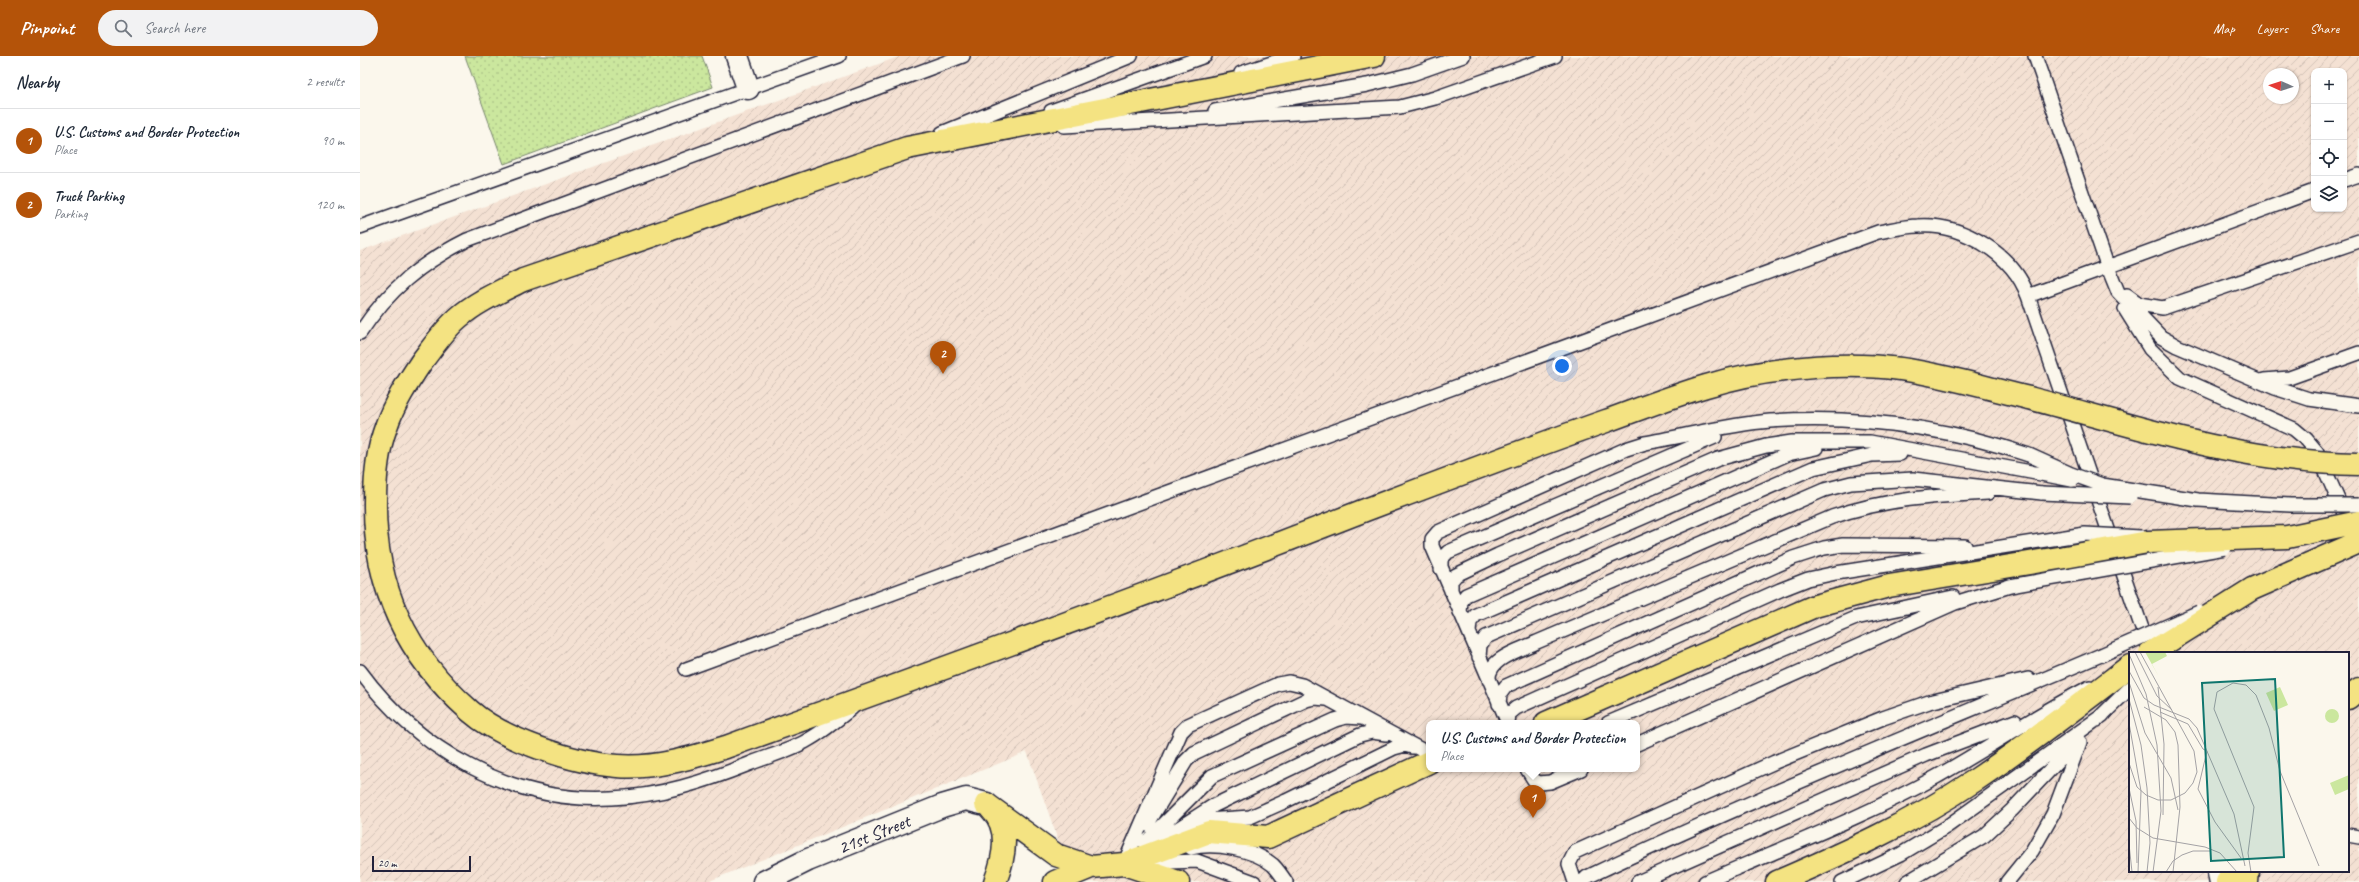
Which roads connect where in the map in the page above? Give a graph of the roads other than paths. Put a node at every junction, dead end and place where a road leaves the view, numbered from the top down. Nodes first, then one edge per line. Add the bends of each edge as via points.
1 (737, 56) edge
2 (840, 56) edge
3 (963, 56) edge
4 (1131, 56) edge
5 (1205, 56) edge
6 (1293, 56) edge
7 (1374, 56) edge
8 (1462, 56) edge
9 (1555, 56) edge
10 (2034, 56) edge
11 (748, 88) junction
12 (1179, 94) junction
13 (1158, 120) junction
14 (998, 130) junction
15 (907, 148) junction
16 (2359, 175) edge
17 (2347, 179) edge
18 (2311, 192) edge
19 (360, 227) edge
20 (2359, 241) edge
21 (2107, 265) junction
22 (2112, 278) junction
23 (2118, 292) junction
24 (2028, 296) junction
25 (360, 333) edge
26 (2359, 353) edge
27 (2250, 377) junction
28 (2359, 406) edge
29 (1768, 422) junction
30 (1870, 442) junction
31 (1940, 456) junction
32 (2359, 464) edge
33 (2102, 485) junction
34 (2018, 492) junction
35 (2198, 500) junction
36 (2359, 505) edge
37 (2359, 522) edge
38 (2288, 537) junction
39 (2359, 542) edge
40 (2006, 545) junction
41 (2359, 547) edge
42 (2065, 556) junction
43 (1441, 569) junction
44 (2010, 586) junction
45 (2252, 589) junction
46 (1451, 591) junction
47 (1460, 612) junction
48 (2193, 625) junction
49 (1469, 632) junction
50 (2150, 652) edge
51 (2152, 652) edge
52 (2166, 652) edge
53 (1479, 657) junction
54 (2129, 668) edge
55 (686, 669) dead end
56 (2067, 670) junction
57 (360, 671) edge
58 (2359, 679) edge
59 (1489, 680) junction
60 (2116, 687) edge
61 (2359, 689) edge
62 (2349, 694) edge
63 (870, 696) junction
64 (2349, 697) edge
65 (1328, 699) junction
66 (1499, 704) junction
67 (2043, 711) junction
68 (2103, 715) junction
69 (1365, 719) junction
70 (1507, 720) edge
71 (1508, 720) edge
72 (1553, 720) edge
73 (1615, 720) edge
74 (1389, 734) junction
75 (2082, 736) junction
76 (1640, 743) edge
77 (1422, 755) edge
78 (1529, 772) edge
79 (1573, 772) edge
80 (986, 804) junction
81 (2349, 835) edge
82 (2359, 837) edge
83 (1091, 867) junction
84 (2214, 872) edge
85 (2232, 872) edge
86 (2248, 872) edge
87 (1119, 873) edge
88 (764, 882) edge
89 (994, 882) edge
90 (1055, 882) edge
91 (1139, 882) edge
92 (1178, 882) edge
93 (1254, 882) edge
94 (1286, 882) edge
95 (1575, 882) edge
96 (1582, 882) edge
97 (1638, 882) edge
98 (1705, 882) edge
99 (1777, 882) edge
100 (1842, 882) edge
101 (1907, 882) edge
102 (2007, 882) edge
103 (2216, 882) edge
104 (2227, 882) edge
105 (2247, 882) edge

1 - 11 street
2 - 11 lane
3 - 25 lane via 467,240 441,253 396,287
4 - 15 lane
5 - 14 lane
6 - 12 lane
7 - 12 highway
8 - 13 lane via 1412,74 1368,85
9 - 13 lane via 1435,98 1400,107
10 - 21 lane
11 - 19 lane
12 - 14 highway
13 - 14 lane
14 - 15 highway
15 - 63 highway via 523,280 488,297 458,318 431,348 405,386 385,428 375,475 374,529 381,573 396,614 415,649 438,680 471,713 540,749 581,761 619,766 656,765 685,760 726,747
16 - 17 lane
18 - 21 lane
20 - 22 lane via 2163,308 2150,307 2130,299
21 - 22 lane
21 - 24 lane
22 - 23 lane
23 - 27 lane via 2161,337
23 - 41 lane via 2150,349 2180,378 2294,429 2306,439 2317,452
24 - 50 lane
24 - 55 lane via 2022,281 2003,258 1959,233 1937,227 1917,226 1878,232
26 - 27 lane via 2280,380 2268,381
27 - 28 lane via 2309,399
29 - 33 lane, bridge via 1836,419 1900,424 1992,443
29 - 43 lane via 1700,442 1489,533 1448,552 1441,559
29 - 43 lane via 1645,443 1626,449 1438,532 1432,543
30 - 31 lane
30 - 46 lane via 1792,442 1718,459 1456,574 1451,581
30 - 47 lane via 1788,454 1466,595 1460,602
31 - 33 lane, bridge
31 - 49 lane via 1872,455 1813,468 1476,615 1470,622
32 - 63 highway, bridge via 2249,455 2207,447 2029,398 1901,369 1826,366 1781,370 1682,393 1495,460
33 - 35 lane, bridge
34 - 35 lane, bridge
34 - 53 lane via 1914,479 1851,483 1824,490 1486,637 1480,645
34 - 59 lane via 1897,500 1863,506 1832,516 1495,662 1490,670
35 - 36 lane, bridge via 2290,505
37 - 38 highway, bridge
38 - 42 lane, bridge
38 - 42 highway, bridge via 2148,542
39 - 45 highway, bridge
40 - 42 lane
40 - 66 lane via 1865,544 1824,548 1793,558 1533,672 1502,689
40 - 71 lane via 1808,579 1516,708 1509,714
42 - 44 lane
42 - 72 highway via 1889,586 1815,606
43 - 46 lane
44 - 73 lane via 1856,618
44 - 76 lane via 1922,616
45 - 48 highway, bridge
45 - 56 lane, bridge
46 - 47 lane
47 - 49 lane
48 - 51 highway, bridge
48 - 52 lane, bridge
49 - 53 lane
53 - 59 lane
54 - 60 highway
56 - 95 lane via 1929,702 1775,762 1575,852 1569,864
56 - 96 lane via 1786,786 1629,857 1587,877
57 - 63 lane via 376,693 400,718 426,739 478,771 539,792 611,799 649,794 708,780 808,741
58 - 62 lane
59 - 66 lane
60 - 67 lane
60 - 68 lane
60 - 99 highway via 1974,782 1924,812
61 - 64 highway
65 - 69 lane
65 - 87 lane via 1306,700 1190,756
65 - 87 lane via 1302,685 1289,682 1278,684 1185,728 1176,739
66 - 70 lane
67 - 97 lane via 1926,755
67 - 98 lane via 1893,799
68 - 75 lane
68 - 100 lane via 1946,827 1901,854
69 - 74 lane
69 - 87 lane via 1346,717 1335,720 1212,776
74 - 77 lane
74 - 87 lane via 1372,732 1360,735 1213,806
75 - 101 lane via 1984,836
75 - 102 lane via 2053,814 2032,851
77 - 87 highway via 1297,826 1268,837 1209,832
78 - 79 lane via 1534,780 1545,783
80 - 83 highway via 1056,855
80 - 88 street, 21st Street via 966,799 942,806 808,860
80 - 89 highway via 1000,817 1003,833 1003,854
81 - 82 lane
83 - 87 highway
83 - 90 highway
84 - 103 lane
85 - 104 highway
86 - 105 highway
87 - 91 lane
87 - 92 highway
87 - 93 lane via 1192,860
87 - 94 lane via 1202,845 1222,844 1265,859 1278,870

